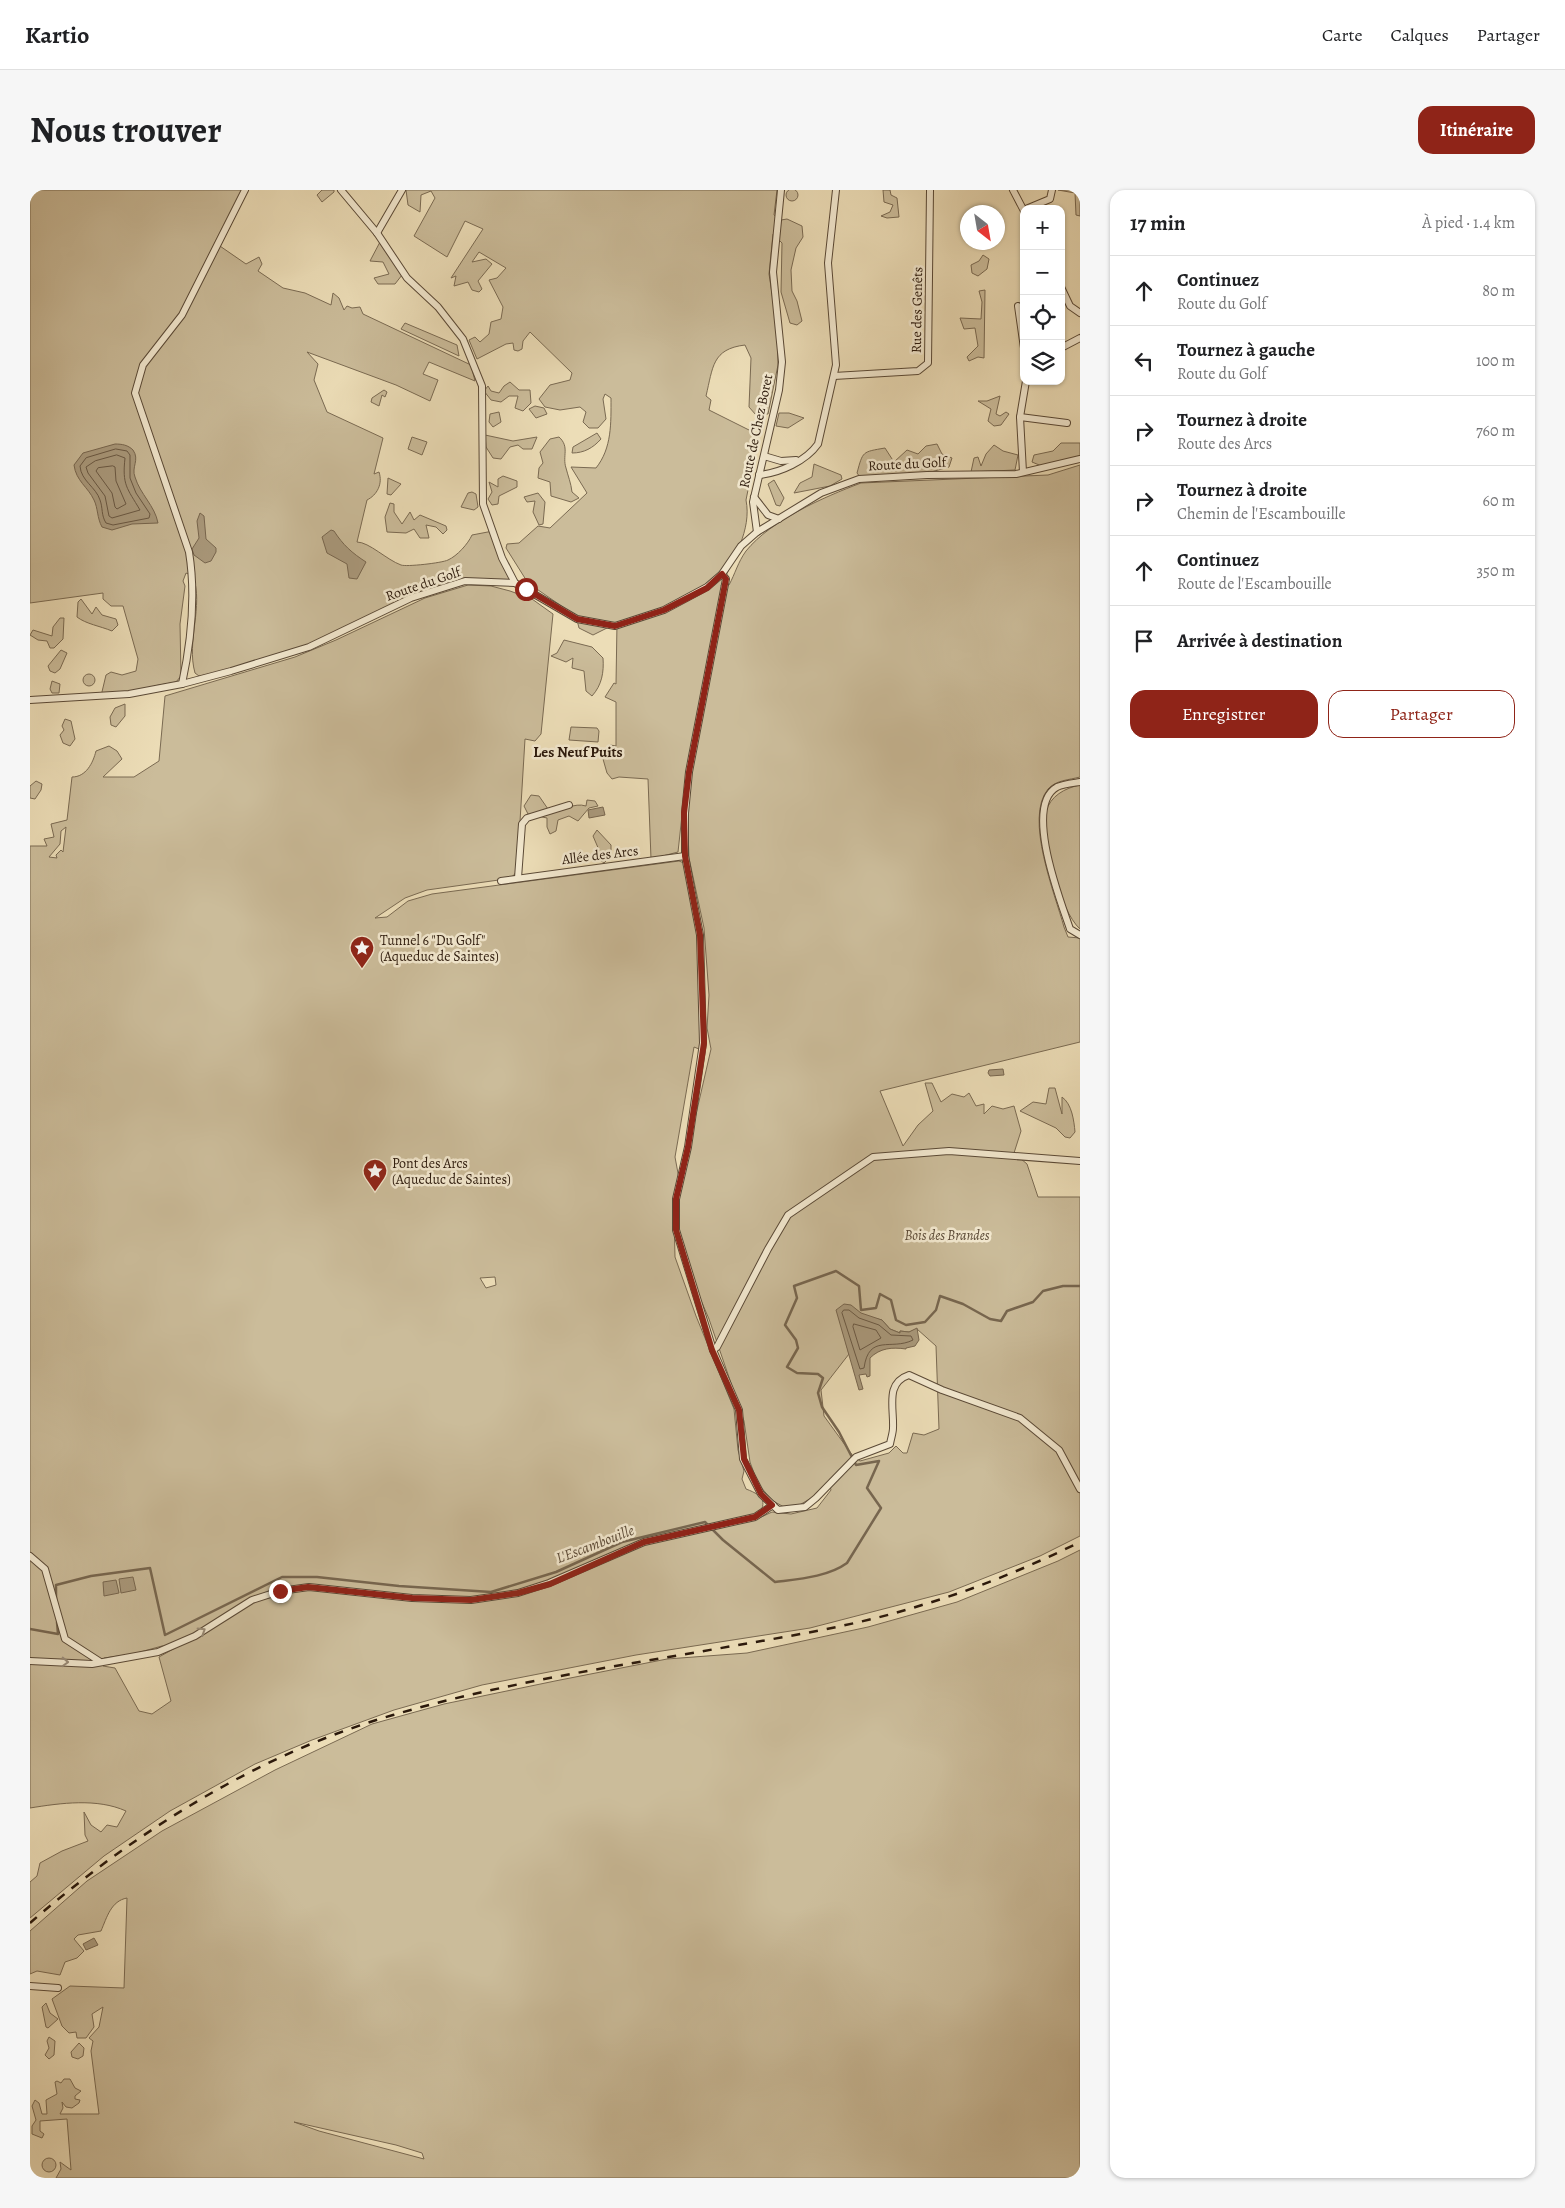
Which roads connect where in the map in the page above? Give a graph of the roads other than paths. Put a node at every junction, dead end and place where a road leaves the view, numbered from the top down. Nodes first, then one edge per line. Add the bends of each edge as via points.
1 (245, 190) edge
2 (341, 190) edge
3 (402, 190) edge
4 (781, 190) edge
5 (836, 190) edge
6 (930, 190) edge
7 (1012, 190) edge
8 (1052, 190) edge
9 (1021, 205) edge
10 (1036, 205) edge
11 (377, 233) junction
12 (1065, 295) edge
13 (1018, 306) dead end
14 (1080, 314) edge
15 (1080, 338) edge
16 (1023, 340) edge
17 (1065, 346) edge
18 (834, 376) junction
19 (1025, 385) edge
20 (1020, 417) junction
21 (1066, 423) dead end
22 (764, 456) junction
23 (1080, 459) edge
24 (800, 460) junction
25 (1024, 472) junction
26 (759, 476) junction
27 (754, 497) junction
28 (778, 519) junction
29 (758, 532) junction
30 (722, 574) junction
31 (515, 582) junction
32 (182, 684) junction
33 (30, 700) edge
34 (1080, 782) edge
35 (569, 805) dead end
36 (685, 856) junction
37 (518, 878) junction
38 (501, 881) dead end
39 (1080, 935) edge
40 (1080, 1161) edge
41 (712, 1350) junction
42 (1080, 1488) edge
43 (772, 1505) junction
44 (30, 1556) edge
45 (30, 1661) edge
46 (100, 1661) junction
47 (30, 1986) edge
48 (58, 1988) dead end

1 - 32 street via 182,315 143,365 135,393 189,552 193,576 193,602
2 - 11 street
3 - 11 street
4 - 22 street, Route de Chez Boret via 773,272 782,362
5 - 18 street via 828,263 836,365
6 - 18 street, Rue des Genêts via 928,362 918,372
7 - 9 street
8 - 10 street via 1050,199
11 - 31 street via 407,278 438,307 463,340 482,386 483,504 502,558
12 - 14 street via 1070,306
13 - 16 street
15 - 17 street
18 - 24 street via 818,444
19 - 20 street
20 - 21 street
20 - 25 street
22 - 24 street via 781,461
22 - 26 street, Route de Chez Boret
23 - 25 street, Route du Golf
24 - 26 street via 773,474
25 - 28 street, Route du Golf via 859,479 821,493
26 - 27 street, Route de Chez Boret
27 - 28 street, Route de Chez Boret via 768,516
27 - 29 street, Route de Chez Boret
28 - 29 street, Route du Golf
29 - 30 street, Route du Golf via 741,546
30 - 31 street, Route du Golf via 707,588 664,610 615,626 577,619
30 - 36 street via 726,579 689,772 684,813
31 - 32 street, Route du Golf via 465,581 411,598 309,646
32 - 33 street, Route du Golf via 129,694
34 - 39 street via 1057,787 1043,812 1047,862 1070,930
35 - 37 street via 527,818 522,824
36 - 37 street, Allée des Arcs
36 - 41 street via 700,935 704,1043 688,1147 676,1199 676,1230
37 - 38 street, Allée des Arcs
40 - 41 street via 949,1151 873,1157 788,1215 717,1347
41 - 43 street via 739,1410 744,1459 757,1487
42 - 43 street via 1059,1450 1020,1418 909,1375 900,1378 892,1390 890,1444 856,1457 804,1507 778,1510
46 -> 43 street via 158,1652 195,1636 252,1600 280,1591 308,1587 412,1598 471,1600 518,1593 550,1584 644,1542 755,1517
44 - 46 street via 45,1569 65,1639
45 -> 46 street via 92,1664
47 - 48 street

